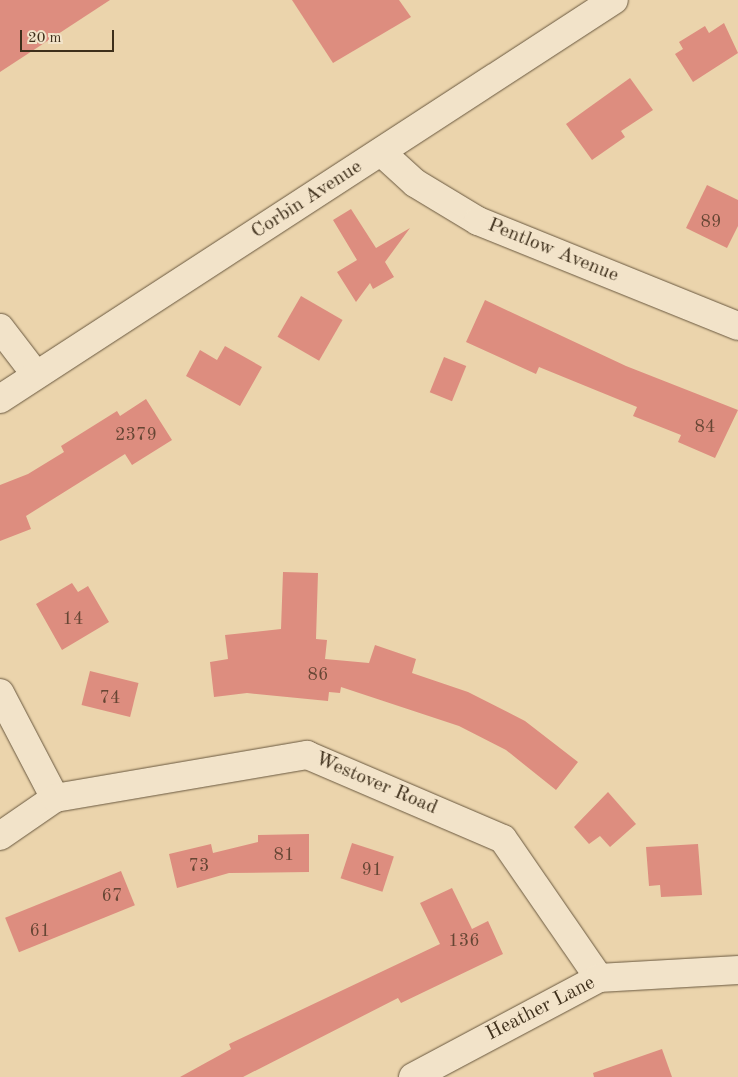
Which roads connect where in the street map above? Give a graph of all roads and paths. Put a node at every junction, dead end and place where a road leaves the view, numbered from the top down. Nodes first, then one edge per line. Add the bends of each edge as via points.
1 (614, 0) edge
2 (381, 152) junction
3 (738, 326) edge
4 (0, 328) edge
5 (36, 375) junction
6 (0, 399) edge
7 (0, 693) edge
8 (55, 798) junction
9 (0, 836) edge
10 (738, 970) edge
11 (599, 978) junction
12 (413, 1077) edge

1 - 2 street, Corbin Avenue
2 - 3 street, Pentlow Avenue via 415,183 478,221
2 - 5 street, Corbin Avenue
4 - 5 street
5 - 6 street, Corbin Avenue
7 - 8 street
8 - 9 street, Westover Road
8 - 11 street, Westover Road via 307,755 503,839
10 - 11 street, Heather Lane
11 - 12 street, Heather Lane

